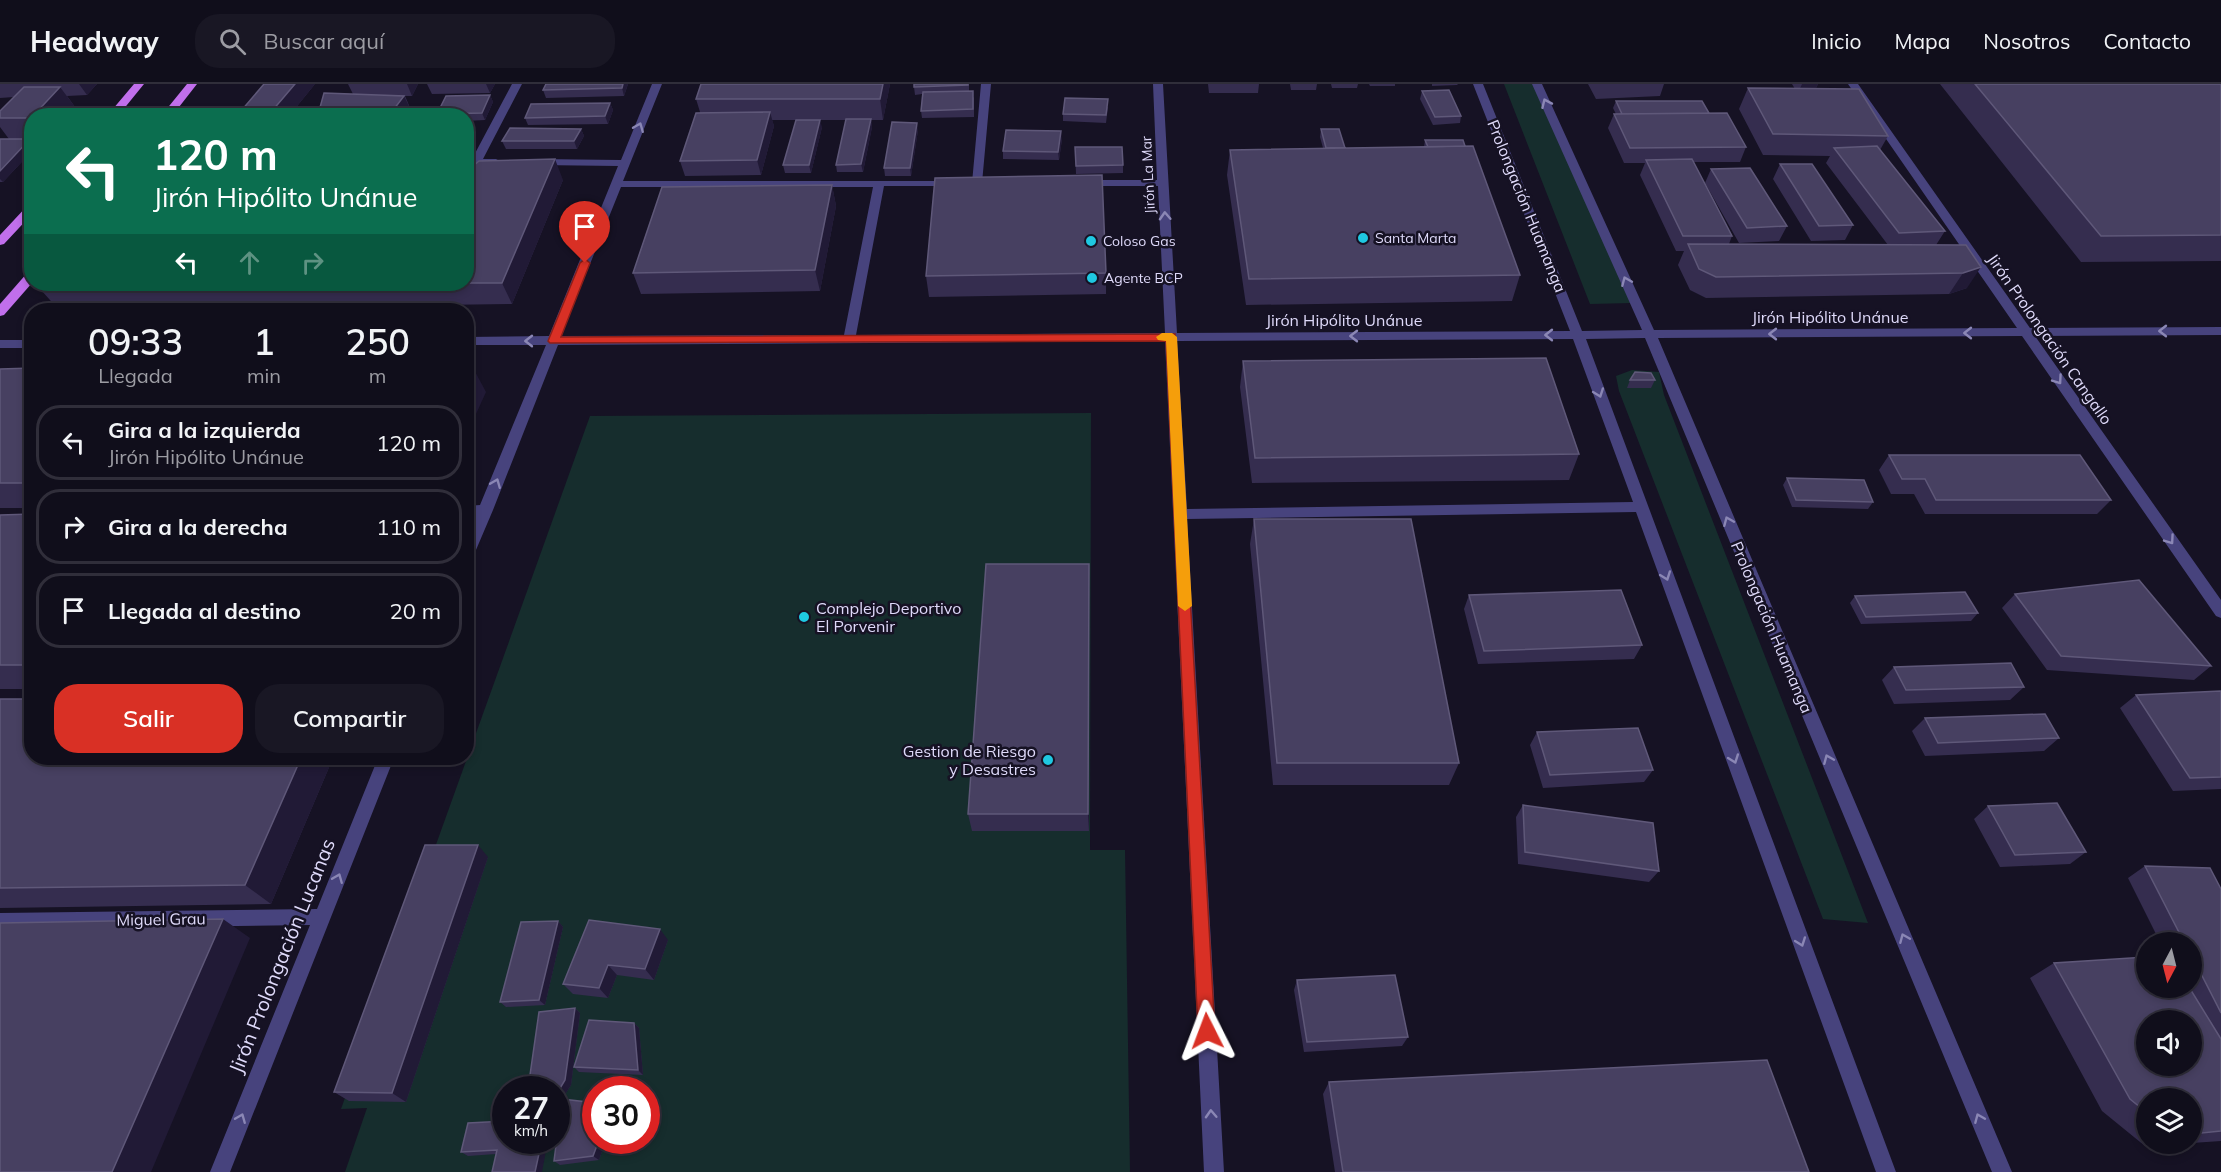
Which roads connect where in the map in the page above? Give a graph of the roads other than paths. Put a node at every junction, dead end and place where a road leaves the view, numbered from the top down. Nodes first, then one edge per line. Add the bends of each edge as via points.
1 (139, 84) edge
2 (192, 84) edge
3 (517, 84) edge
4 (657, 84) edge
5 (986, 84) edge
6 (1158, 84) edge
7 (1478, 84) edge
8 (1537, 84) edge
9 (1853, 84) edge
10 (119, 108) edge
11 (172, 108) edge
12 (474, 157) edge
13 (474, 162) edge
14 (625, 163) junction
15 (879, 183) junction
16 (1070, 183) edge
17 (1164, 183) junction
18 (616, 184) junction
19 (24, 216) edge
20 (0, 242) edge
21 (24, 284) edge
22 (0, 312) edge
23 (2221, 331) edge
24 (2024, 332) junction
25 (1578, 335) junction
26 (1650, 335) junction
27 (1172, 337) junction
28 (849, 339) junction
29 (474, 341) edge
30 (554, 341) junction
31 (0, 344) edge
32 (24, 344) edge
33 (1641, 507) junction
34 (486, 510) junction
35 (474, 511) edge
36 (1180, 514) junction
37 (474, 538) edge
38 (2221, 612) edge
39 (383, 765) edge
40 (322, 917) junction
41 (0, 921) edge
42 (220, 1172) edge
43 (1214, 1172) edge
44 (1886, 1172) edge
45 (2002, 1172) edge

1 - 10 main road
2 - 11 main road
3 - 12 street
14 -> 4 street
5 - 15 street via 983,183
6 - 17 street, Jirón La Mar
7 - 25 street, Prolongación Huamanga
26 -> 8 street, Prolongación Huamanga
9 - 24 street, Jirón Prolongación Cangallo
13 - 14 street
14 - 18 street
15 - 18 street
15 - 28 street
16 - 17 street
27 -> 17 street, Jirón La Mar
18 - 30 street
19 - 20 main road
21 - 22 main road
23 -> 24 street, Jirón Hipólito Unánue
24 -> 26 street, Jirón Hipólito Unánue
24 -> 38 street, Jirón Prolongación Cangallo
25 - 26 street, Jirón Hipólito Unánue
25 -> 27 street, Jirón Hipólito Unánue
25 -> 33 street, Prolongación Huamanga
45 -> 26 street, Prolongación Huamanga
27 - 28 street, Jirón Hipólito Unánue
27 - 36 street, Jirón La Mar
28 - 30 street, Jirón Hipólito Unánue
30 -> 29 street, Jirón Hipólito Unánue
34 -> 30 street
31 - 32 street
33 - 36 street
33 -> 44 street, Prolongación Huamanga
34 - 35 street
34 - 37 street
43 -> 36 street, Jirón La Mar
40 -> 39 street, Jirón Prolongación Lucanas
40 - 41 street, Miguel Grau
42 -> 40 street, Jirón Prolongación Lucanas

